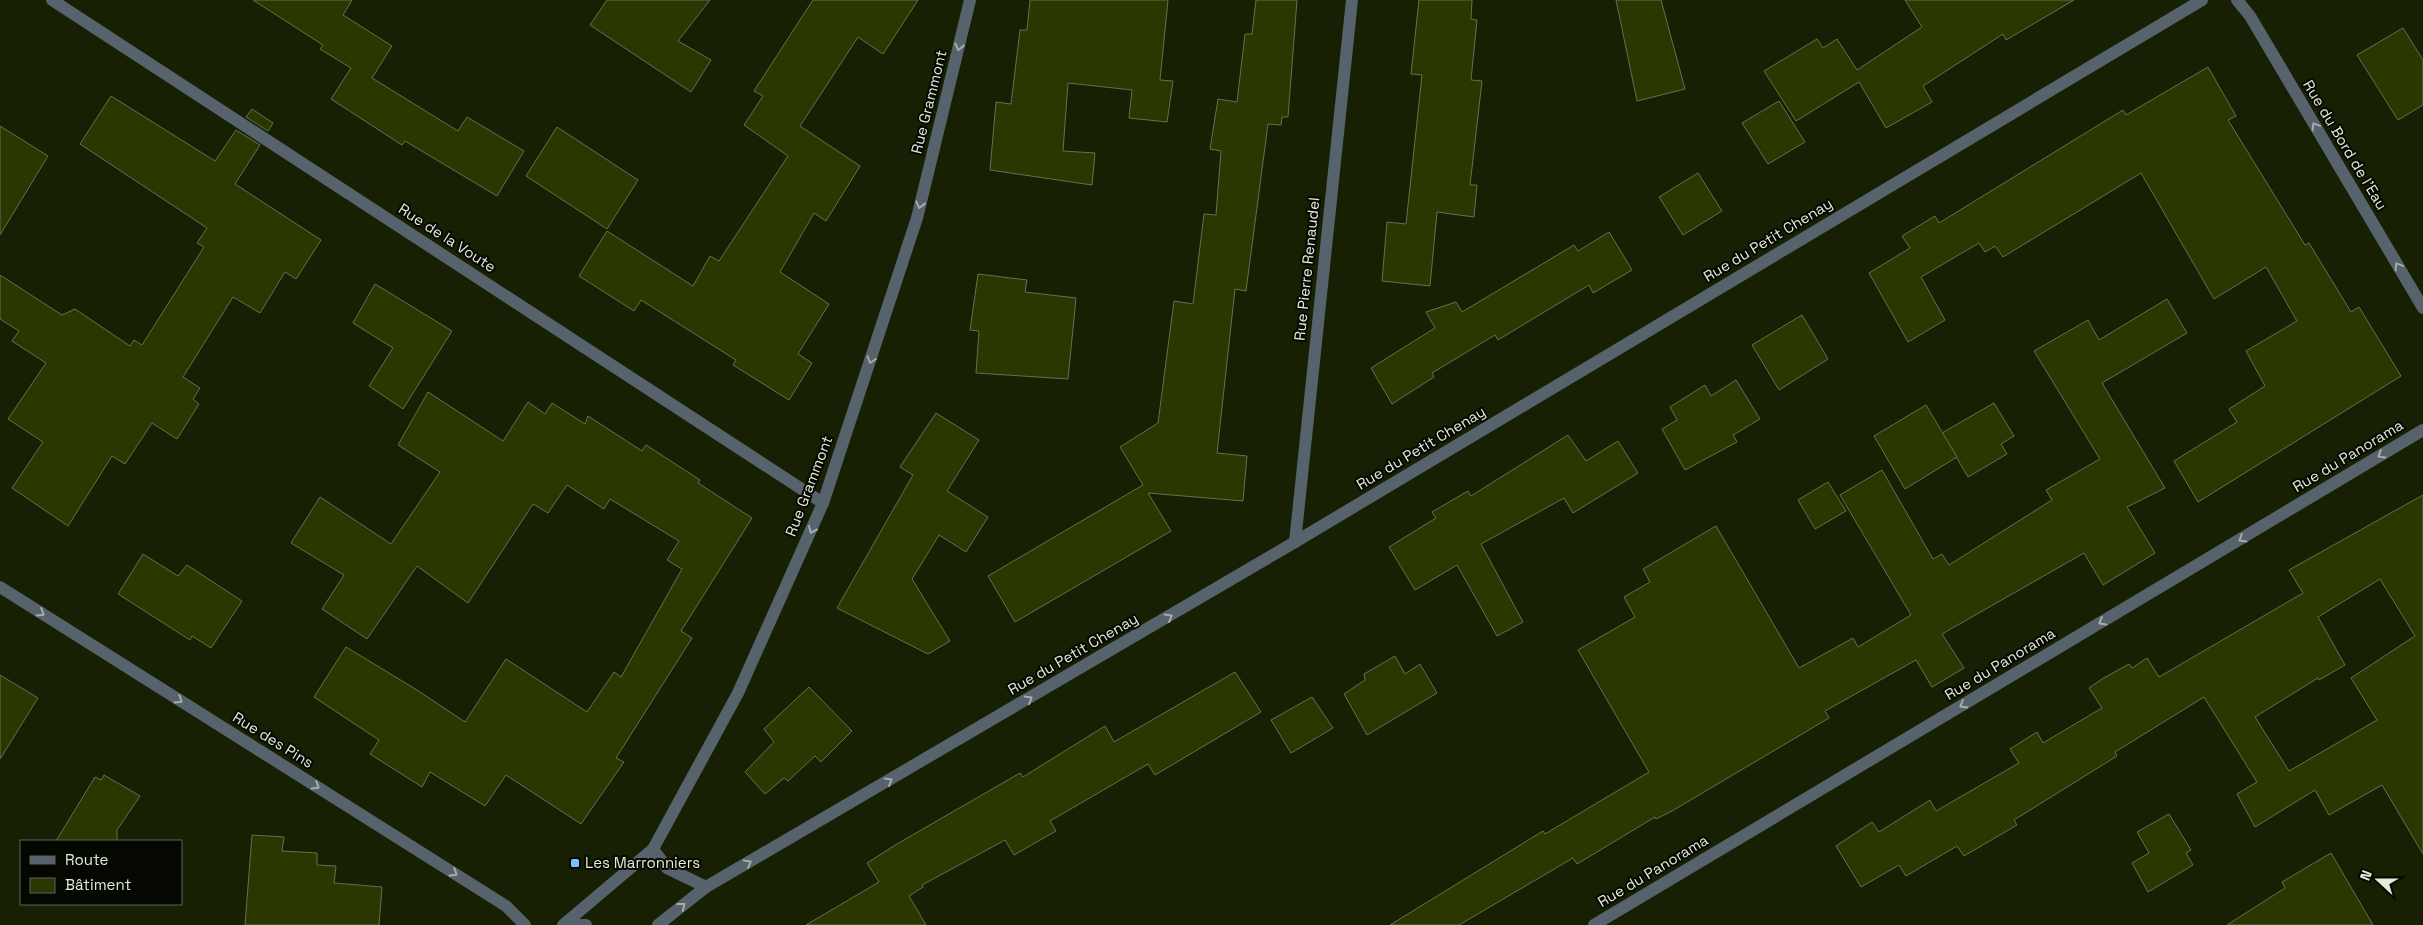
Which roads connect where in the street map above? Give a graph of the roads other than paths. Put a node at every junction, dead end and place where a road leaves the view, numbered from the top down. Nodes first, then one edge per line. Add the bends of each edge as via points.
1 (52, 0) edge
2 (970, 0) edge
3 (1352, 0) edge
4 (2202, 0) edge
5 (2237, 0) edge
6 (2423, 308) edge
7 (2423, 430) edge
8 (824, 503) junction
9 (1295, 542) junction
10 (0, 587) edge
11 (653, 848) junction
12 (706, 887) junction
13 (525, 925) edge
14 (565, 925) edge
15 (586, 925) edge
16 (658, 925) edge
17 (1594, 925) edge

1 - 8 street, Rue de la Voute
2 -> 8 street, Rue Grammont via 917,218
3 - 9 street, Rue Pierre Renaudel
4 - 9 street, Rue du Petit Chenay
6 -> 5 street, Rue du Bord de l'Eau via 2250,16
7 -> 17 street, Rue du Panorama
8 -> 11 street, Rue Grammont via 738,693
12 -> 9 street, Rue du Petit Chenay
10 -> 13 street, Rue des Pins via 506,906
11 - 12 street via 667,868
11 - 14 street, Rue Grammont
16 -> 12 street, Rue du Petit Chenay
14 - 15 street

